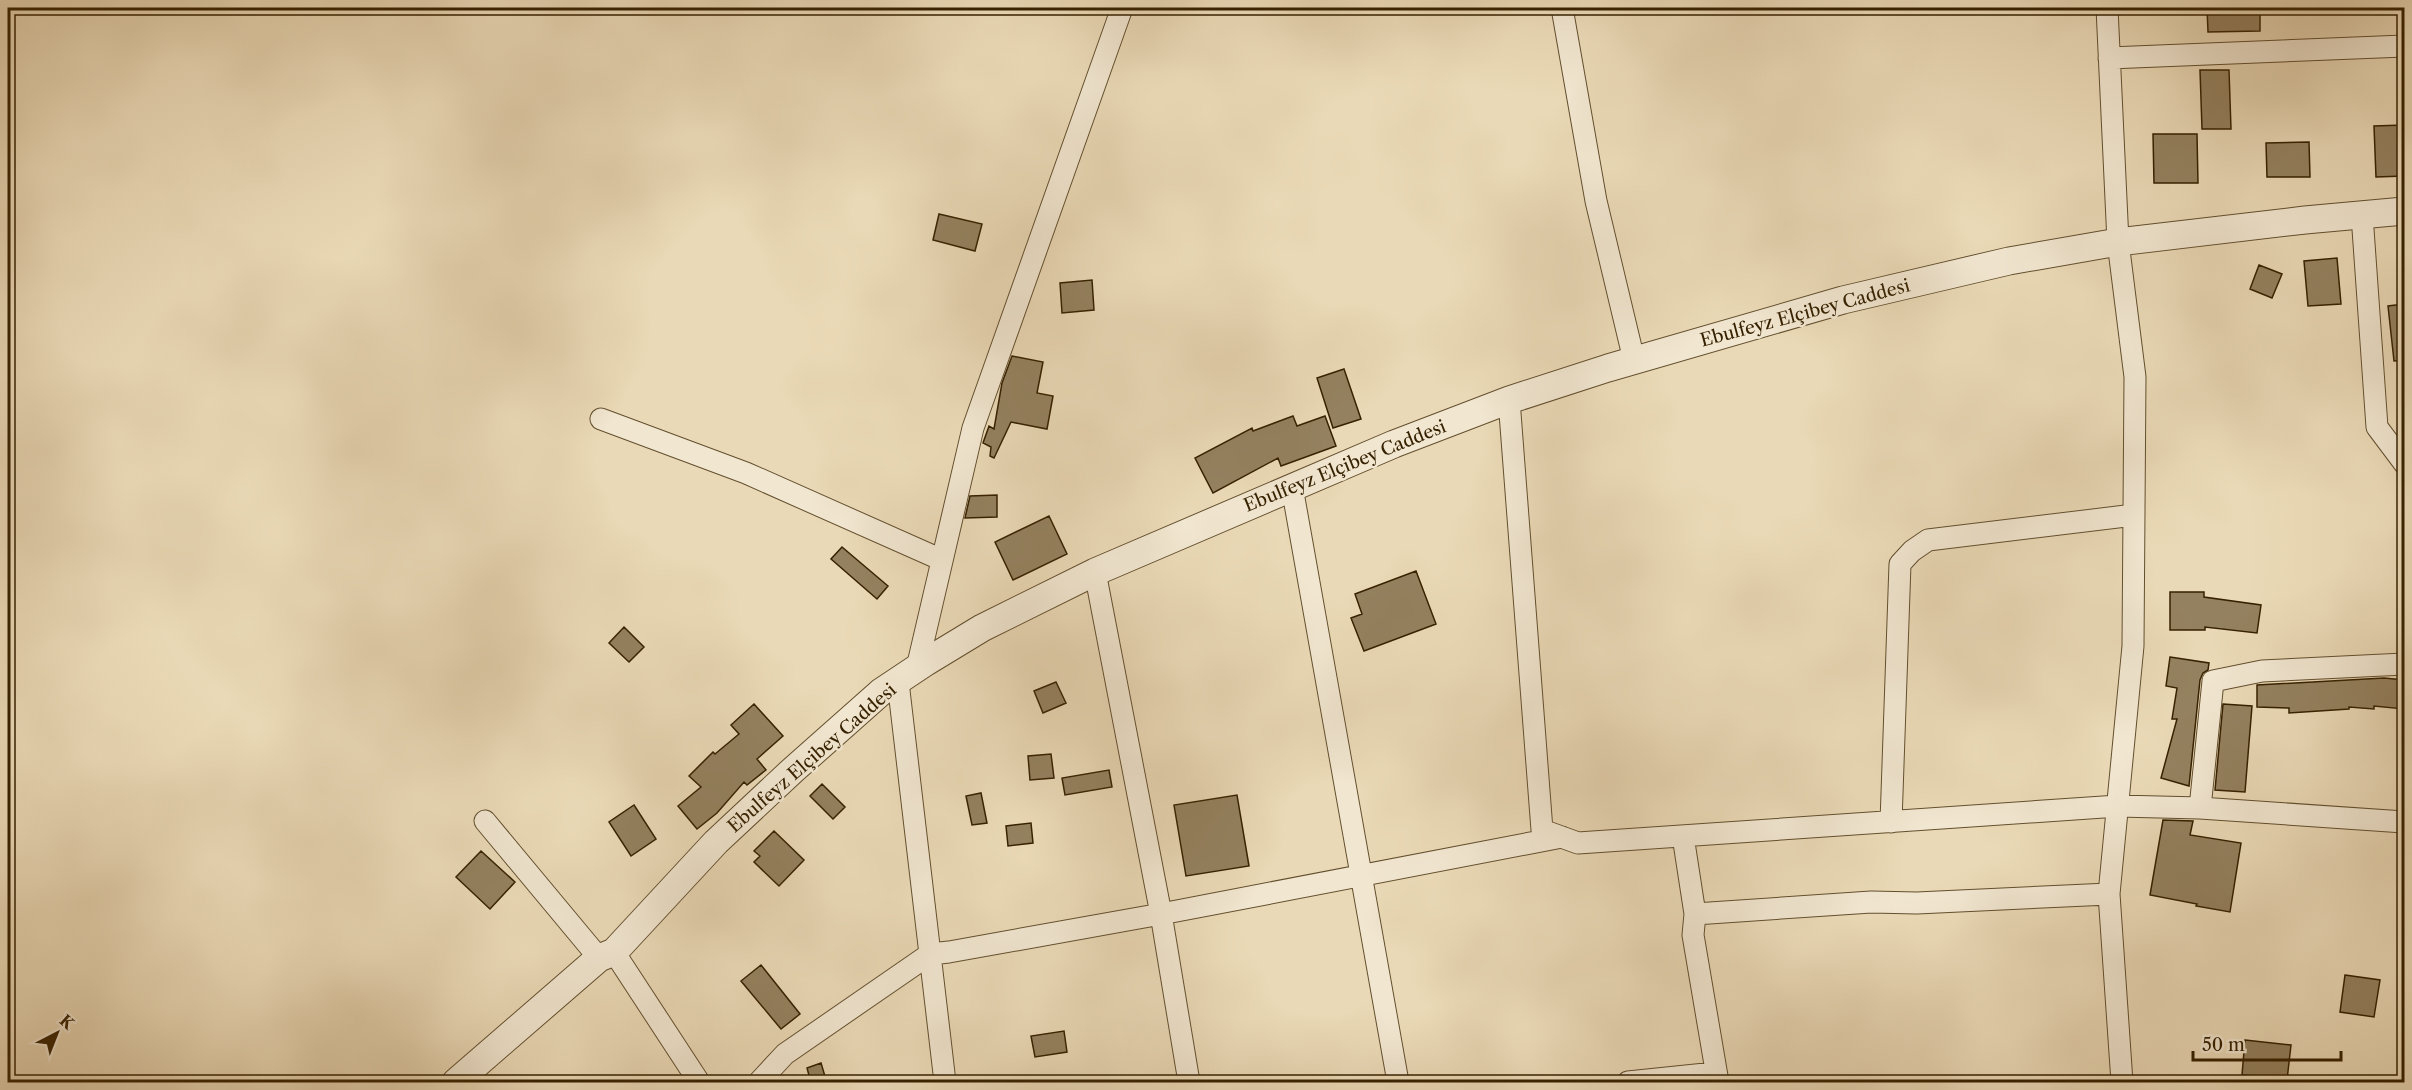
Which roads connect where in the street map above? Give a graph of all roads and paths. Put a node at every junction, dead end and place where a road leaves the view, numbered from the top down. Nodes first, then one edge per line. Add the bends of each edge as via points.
1 (1122, 8) edge
2 (1563, 8) edge
3 (2107, 8) edge
4 (2404, 46) edge
5 (2109, 58) junction
6 (2404, 211) edge
7 (2362, 215) junction
8 (2118, 242) junction
9 (1634, 360) junction
10 (1509, 400) junction
11 (601, 419) dead end
12 (2404, 463) edge
13 (1292, 487) junction
14 (2134, 516) junction
15 (942, 560) junction
16 (1095, 572) junction
17 (2404, 664) edge
18 (908, 675) junction
19 (2118, 806) junction
20 (2200, 808) junction
21 (485, 821) dead end
22 (1891, 822) junction
23 (2404, 822) edge
24 (1683, 836) junction
25 (1562, 837) junction
26 (1362, 875) junction
27 (2109, 894) junction
28 (1161, 914) junction
29 (1695, 914) junction
30 (930, 954) junction
31 (607, 955) junction
32 (1717, 1078) edge
33 (456, 1083) edge
34 (699, 1083) edge
35 (759, 1083) edge
36 (945, 1083) edge
37 (1189, 1083) edge
38 (1398, 1083) edge
39 (1628, 1083) edge
40 (2122, 1083) edge

1 - 15 street via 973,428
2 - 9 street via 1596,201
3 - 5 street
4 - 5 street
5 - 8 street
6 - 7 street, Ebulfeyz Elçibey Caddesi
7 - 8 street, Ebulfeyz Elçibey Caddesi
7 - 12 street via 2377,427
8 - 9 street, Ebulfeyz Elçibey Caddesi via 2009,261 1843,300
8 - 14 street via 2135,377
9 - 10 street, Ebulfeyz Elçibey Caddesi
10 - 13 street, Ebulfeyz Elçibey Caddesi
10 - 25 street via 1542,830
11 - 15 street via 746,473
13 - 16 street, Ebulfeyz Elçibey Caddesi
13 - 26 street
14 - 19 street via 2133,646
14 - 22 street via 1928,540 1900,564
15 - 18 street
16 - 18 street, Ebulfeyz Elçibey Caddesi via 982,628
16 - 28 street
17 - 20 street via 2262,671 2213,681
18 - 30 street
18 - 31 street, Ebulfeyz Elçibey Caddesi via 881,692 716,842
19 - 20 street
19 - 22 street
19 - 27 street
20 - 23 street
21 - 31 street
22 - 24 street
24 - 25 street via 1578,843
24 - 29 street
25 - 26 street
26 - 28 street
26 - 38 street
27 - 29 street via 1871,902
27 - 40 street
28 - 30 street
28 - 37 street
29 - 32 street via 1693,935
30 - 35 street via 785,1054
30 - 36 street
31 - 33 street, Ebulfeyz Elçibey Caddesi
31 - 34 street
32 - 39 street

